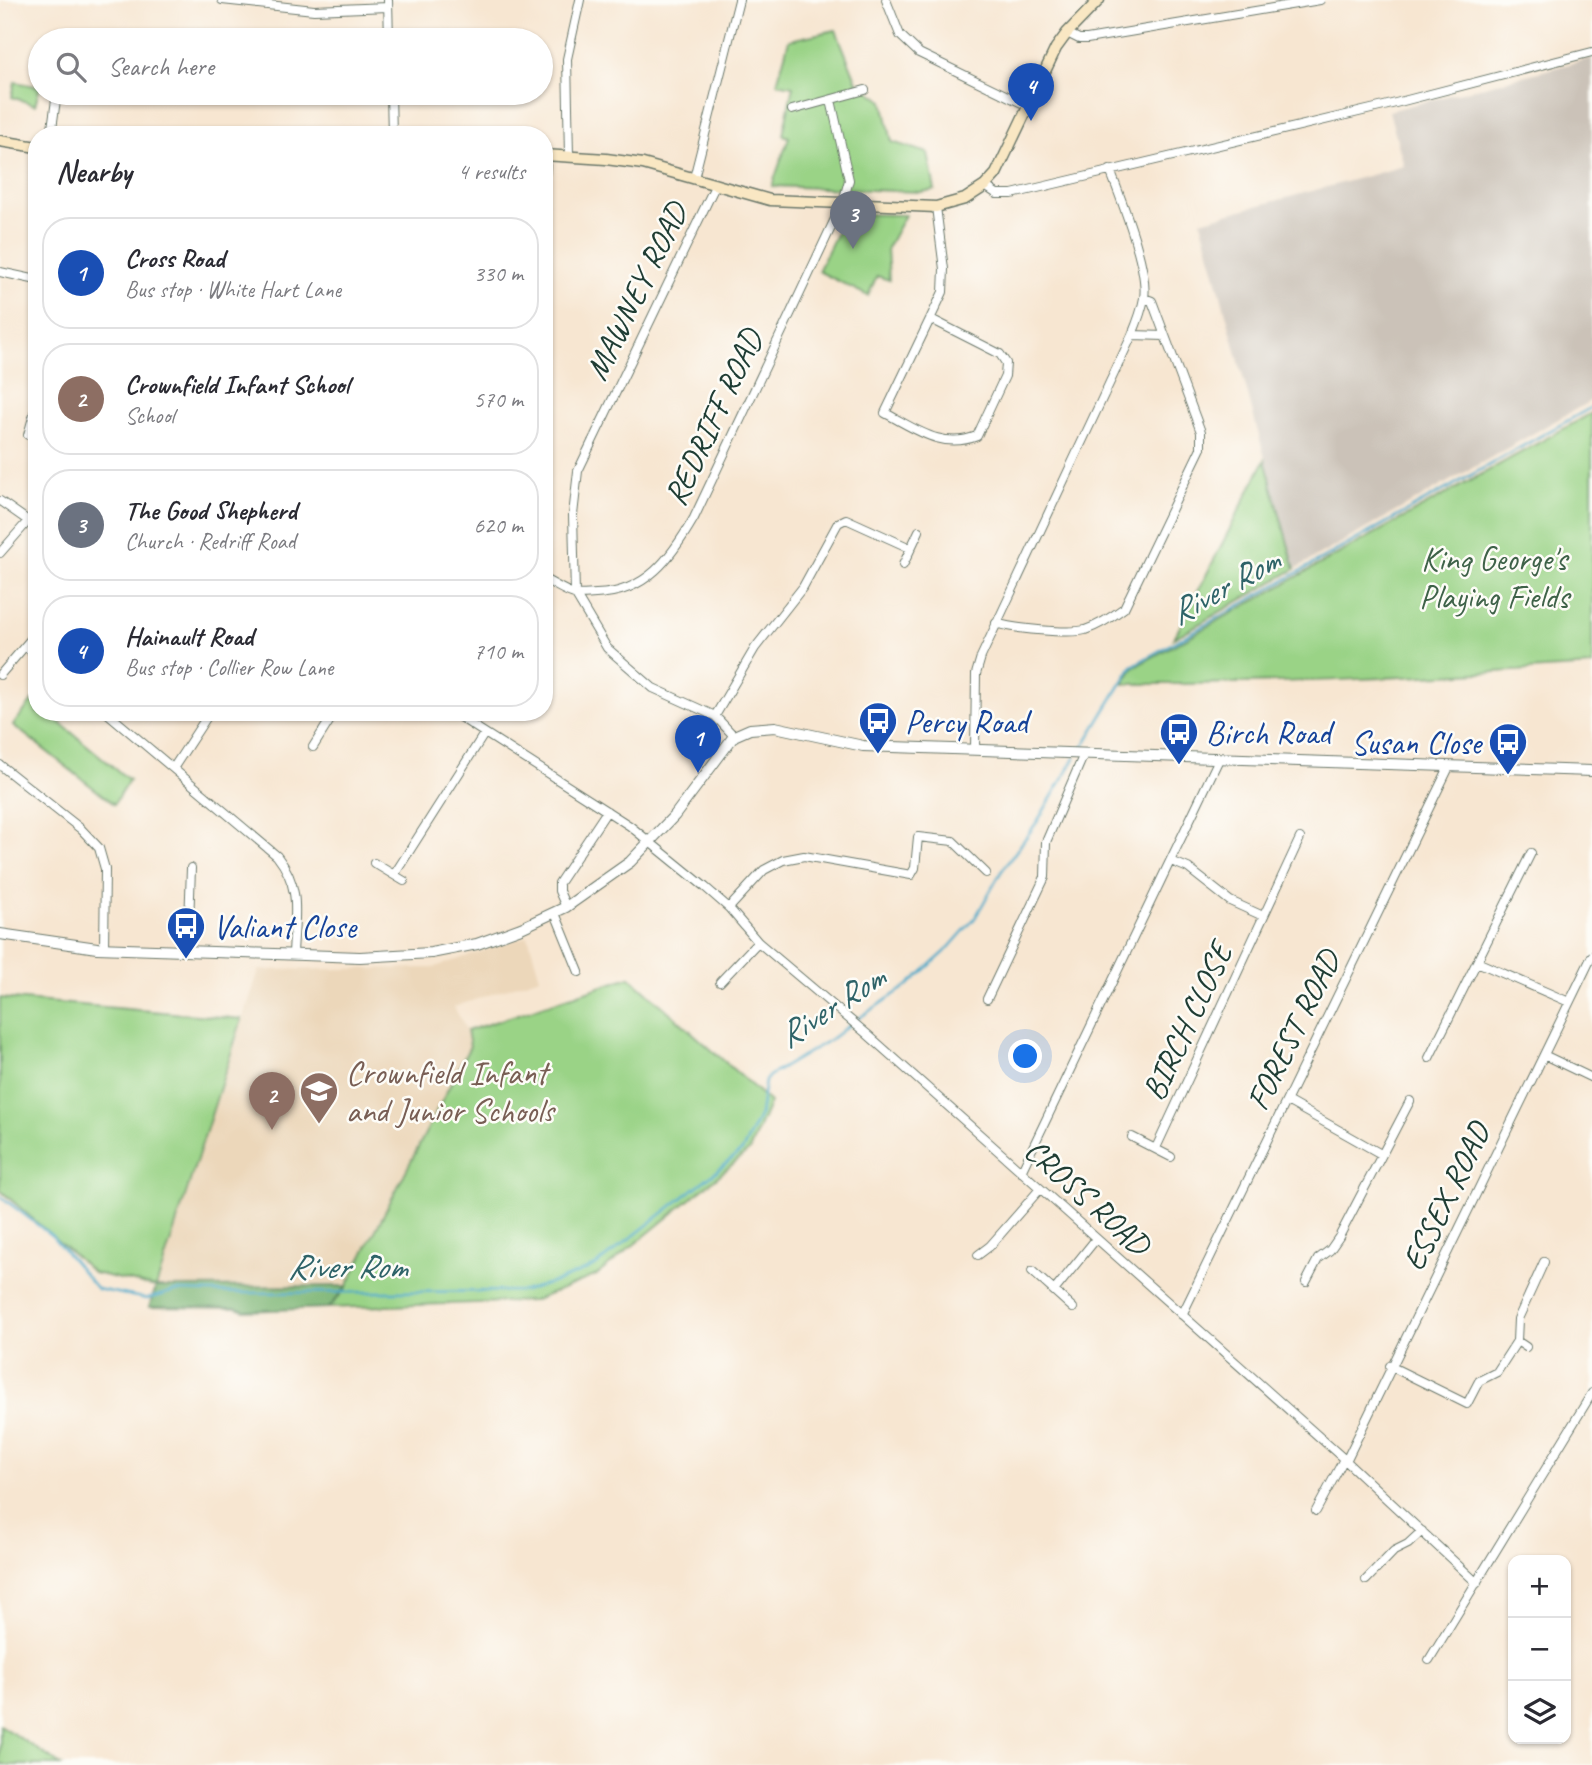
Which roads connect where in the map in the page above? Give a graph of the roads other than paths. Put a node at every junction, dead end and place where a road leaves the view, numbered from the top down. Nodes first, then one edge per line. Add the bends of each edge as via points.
1 (222, 0) edge
2 (580, 0) edge
3 (739, 0) edge
4 (886, 0) edge
5 (1099, 0) edge
6 (1320, 0) edge
7 (388, 4) edge
8 (389, 28) edge
9 (1066, 33) junction
10 (1592, 52) edge
11 (865, 90) dead end
12 (831, 100) junction
13 (55, 105) edge
14 (391, 105) edge
15 (1028, 106) junction
16 (792, 110) dead end
17 (52, 126) edge
18 (392, 126) edge
19 (0, 141) edge
20 (28, 146) edge
21 (553, 155) edge
22 (569, 156) junction
23 (1110, 170) junction
24 (694, 178) junction
25 (716, 184) junction
26 (985, 186) junction
27 (843, 202) junction
28 (936, 207) junction
29 (0, 272) edge
30 (28, 279) edge
31 (1144, 293) junction
32 (931, 319) junction
33 (1132, 335) junction
34 (1165, 336) junction
35 (0, 500) edge
36 (28, 519) edge
37 (28, 521) edge
38 (919, 531) dead end
39 (910, 548) junction
40 (0, 553) edge
41 (903, 565) dead end
42 (553, 583) edge
43 (575, 594) junction
44 (996, 623) junction
45 (28, 642) edge
46 (25, 646) junction
47 (28, 648) edge
48 (0, 676) edge
49 (715, 716) junction
50 (117, 721) edge
51 (204, 721) edge
52 (329, 721) edge
53 (465, 721) edge
54 (484, 734) junction
55 (734, 736) junction
56 (313, 747) dead end
57 (975, 750) junction
58 (1078, 754) junction
59 (1219, 759) junction
60 (0, 765) edge
61 (174, 767) junction
62 (1449, 767) junction
63 (1592, 771) edge
64 (607, 811) junction
65 (1300, 838) dead end
66 (652, 842) junction
67 (1531, 853) dead end
68 (1171, 861) junction
69 (374, 863) dead end
70 (191, 868) dead end
71 (986, 873) dead end
72 (394, 875) junction
73 (404, 881) dead end
74 (566, 907) junction
75 (729, 908) junction
76 (555, 913) junction
77 (1263, 916) junction
78 (0, 934) edge
79 (758, 942) junction
80 (104, 948) junction
81 (188, 951) junction
82 (293, 955) junction
83 (1592, 956) edge
84 (1477, 961) junction
85 (579, 972) dead end
86 (720, 982) dead end
87 (987, 999) dead end
88 (1569, 1002) junction
89 (1544, 1055) junction
90 (1430, 1058) dead end
91 (1592, 1078) edge
92 (1287, 1101) junction
93 (1410, 1101) dead end
94 (1132, 1137) dead end
95 (1156, 1148) junction
96 (1381, 1154) junction
97 (1171, 1157) dead end
98 (1021, 1172) junction
99 (1040, 1189) junction
100 (1096, 1240) junction
101 (978, 1255) dead end
102 (1544, 1262) dead end
103 (1032, 1271) dead end
104 (1306, 1282) dead end
105 (1054, 1291) junction
106 (1073, 1308) dead end
107 (1182, 1315) junction
108 (1517, 1341) junction
109 (1527, 1347) dead end
110 (1390, 1366) junction
111 (1592, 1393) edge
112 (1345, 1460) junction
113 (1316, 1511) dead end
114 (1422, 1531) junction
115 (1366, 1580) dead end
116 (1477, 1583) junction
117 (1429, 1660) dead end

1 - 7 street via 314,10
2 - 22 street via 568,59
3 - 24 street
4 - 15 street via 900,35 919,53
5 - 9 main road
6 - 9 street via 1087,39
7 - 8 street
9 - 15 main road
10 - 23 street
11 - 12 street
12 - 16 street
12 - 27 street, REDRIFF ROAD via 849,180
13 - 17 street
14 - 18 street
15 - 26 main road via 996,174
19 - 20 main road
21 - 22 main road
22 - 24 main road via 643,164
23 - 26 street via 1005,196
23 - 31 street
24 - 25 main road
25 - 27 main road via 770,200
25 - 43 street, MAWNEY ROAD via 578,471 573,515
26 - 28 main road via 965,199
27 - 28 main road
27 - 43 street, REDRIFF ROAD via 681,542 637,585 614,593
28 - 32 street via 943,292
29 - 30 street
31 - 33 street
31 - 34 street via 1152,301
32 - 32 street via 885,413 942,441 962,442 977,436 1005,376 1006,363 1000,354
33 - 34 street
33 - 44 street
34 - 44 street via 1201,432 1201,449 1124,608 1083,631
35 - 36 street
37 - 40 street
38 - 39 street
39 - 41 street
39 - 49 street via 846,520 838,523 803,587 755,648
42 - 43 street
43 - 49 street, MAWNEY ROAD via 616,656 653,688
44 - 57 street via 976,674
45 - 46 street
46 - 47 street
46 - 48 street
49 - 55 street, MAWNEY ROAD
50 - 61 street
51 - 61 street
52 - 56 street
53 - 54 street, CROSS ROAD
54 - 64 street, CROSS ROAD
54 - 72 street
55 - 57 street via 775,727 863,746
55 - 66 street
57 - 58 street
58 - 59 street
58 - 87 street via 1046,842 1045,877
59 - 62 street
59 - 68 street
60 - 80 street via 99,848 105,869
61 - 82 street via 285,866 295,891
62 - 63 street
62 - 92 street, FOREST ROAD
64 - 66 street, CROSS ROAD
64 - 74 street via 559,883
65 - 77 street, BIRCH CLOSE
66 - 74 street
66 - 75 street, CROSS ROAD
67 - 84 street
68 - 77 street, BIRCH CLOSE via 1188,868 1230,901
68 - 98 street
69 - 72 street
70 - 81 street
71 - 75 street via 953,841 918,837 911,875 804,856 764,870
72 - 73 street
74 - 76 street
75 - 79 street, CROSS ROAD
76 - 82 street via 477,944 435,953
76 - 85 street
77 - 95 street, BIRCH CLOSE
78 - 80 street
79 - 86 street
79 - 98 street, CROSS ROAD
80 - 81 street
81 - 82 street
83 - 88 street, ESSEX ROAD
84 - 88 street
84 - 90 street
88 - 89 street, ESSEX ROAD
89 - 91 street
89 - 110 street, ESSEX ROAD
92 - 96 street
92 - 107 street, FOREST ROAD
93 - 96 street
94 - 95 street, BIRCH CLOSE
95 - 97 street, BIRCH CLOSE
96 - 104 street via 1339,1237 1318,1259
98 - 99 street, CROSS ROAD
99 - 100 street, CROSS ROAD
99 - 101 street
100 - 105 street
100 - 107 street, CROSS ROAD
102 - 108 street via 1521,1310
103 - 105 street
105 - 106 street
107 - 112 street, CROSS ROAD
108 - 109 street
108 - 110 street via 1497,1371 1479,1381 1467,1404
110 - 112 street, ESSEX ROAD
111 - 116 street
112 - 113 street, ESSEX ROAD
112 - 114 street, CROSS ROAD
114 - 115 street
114 - 116 street, CROSS ROAD
116 - 117 street

